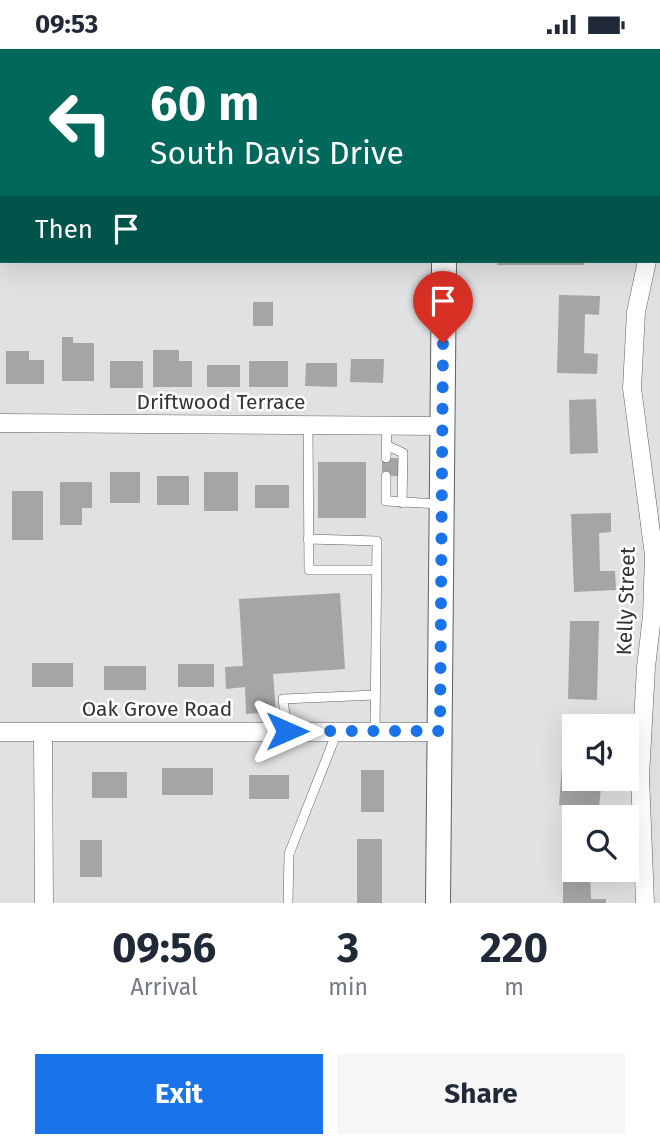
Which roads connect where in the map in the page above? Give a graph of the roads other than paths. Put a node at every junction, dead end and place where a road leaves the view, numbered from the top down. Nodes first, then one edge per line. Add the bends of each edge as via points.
1 (444, 263) edge
2 (647, 263) edge
3 (0, 423) edge
4 (308, 425) junction
5 (387, 425) junction
6 (442, 426) junction
7 (386, 445) junction
8 (386, 458) dead end
9 (386, 476) dead end
10 (402, 503) junction
11 (441, 504) junction
12 (307, 539) junction
13 (376, 570) junction
14 (375, 695) junction
15 (0, 731) edge
16 (43, 731) junction
17 (287, 731) junction
18 (337, 731) junction
19 (375, 731) junction
20 (440, 731) junction
21 (44, 903) edge
22 (288, 903) edge
23 (438, 903) edge
24 (645, 903) edge

1 - 6 street
2 - 24 street, Kelly Street via 636,312 632,388 653,555 640,776
3 - 4 street, Driftwood Terrace
4 - 5 street, Driftwood Terrace
4 - 12 lane
5 - 6 street, Driftwood Terrace
5 - 7 lane
6 - 11 street
7 - 8 lane
7 - 10 lane via 403,453
9 - 10 lane via 386,502
10 - 11 lane
11 - 20 street
12 - 13 lane via 309,570
12 - 13 lane via 377,541
13 - 14 lane
14 - 17 lane via 283,699
14 - 19 lane
15 - 16 street, Oak Grove Road
16 - 17 street, Oak Grove Road
16 - 21 street
17 - 18 street, Oak Grove Road
18 - 19 street, Oak Grove Road
18 - 22 lane via 289,854
19 - 20 street, Oak Grove Road
20 - 23 street

